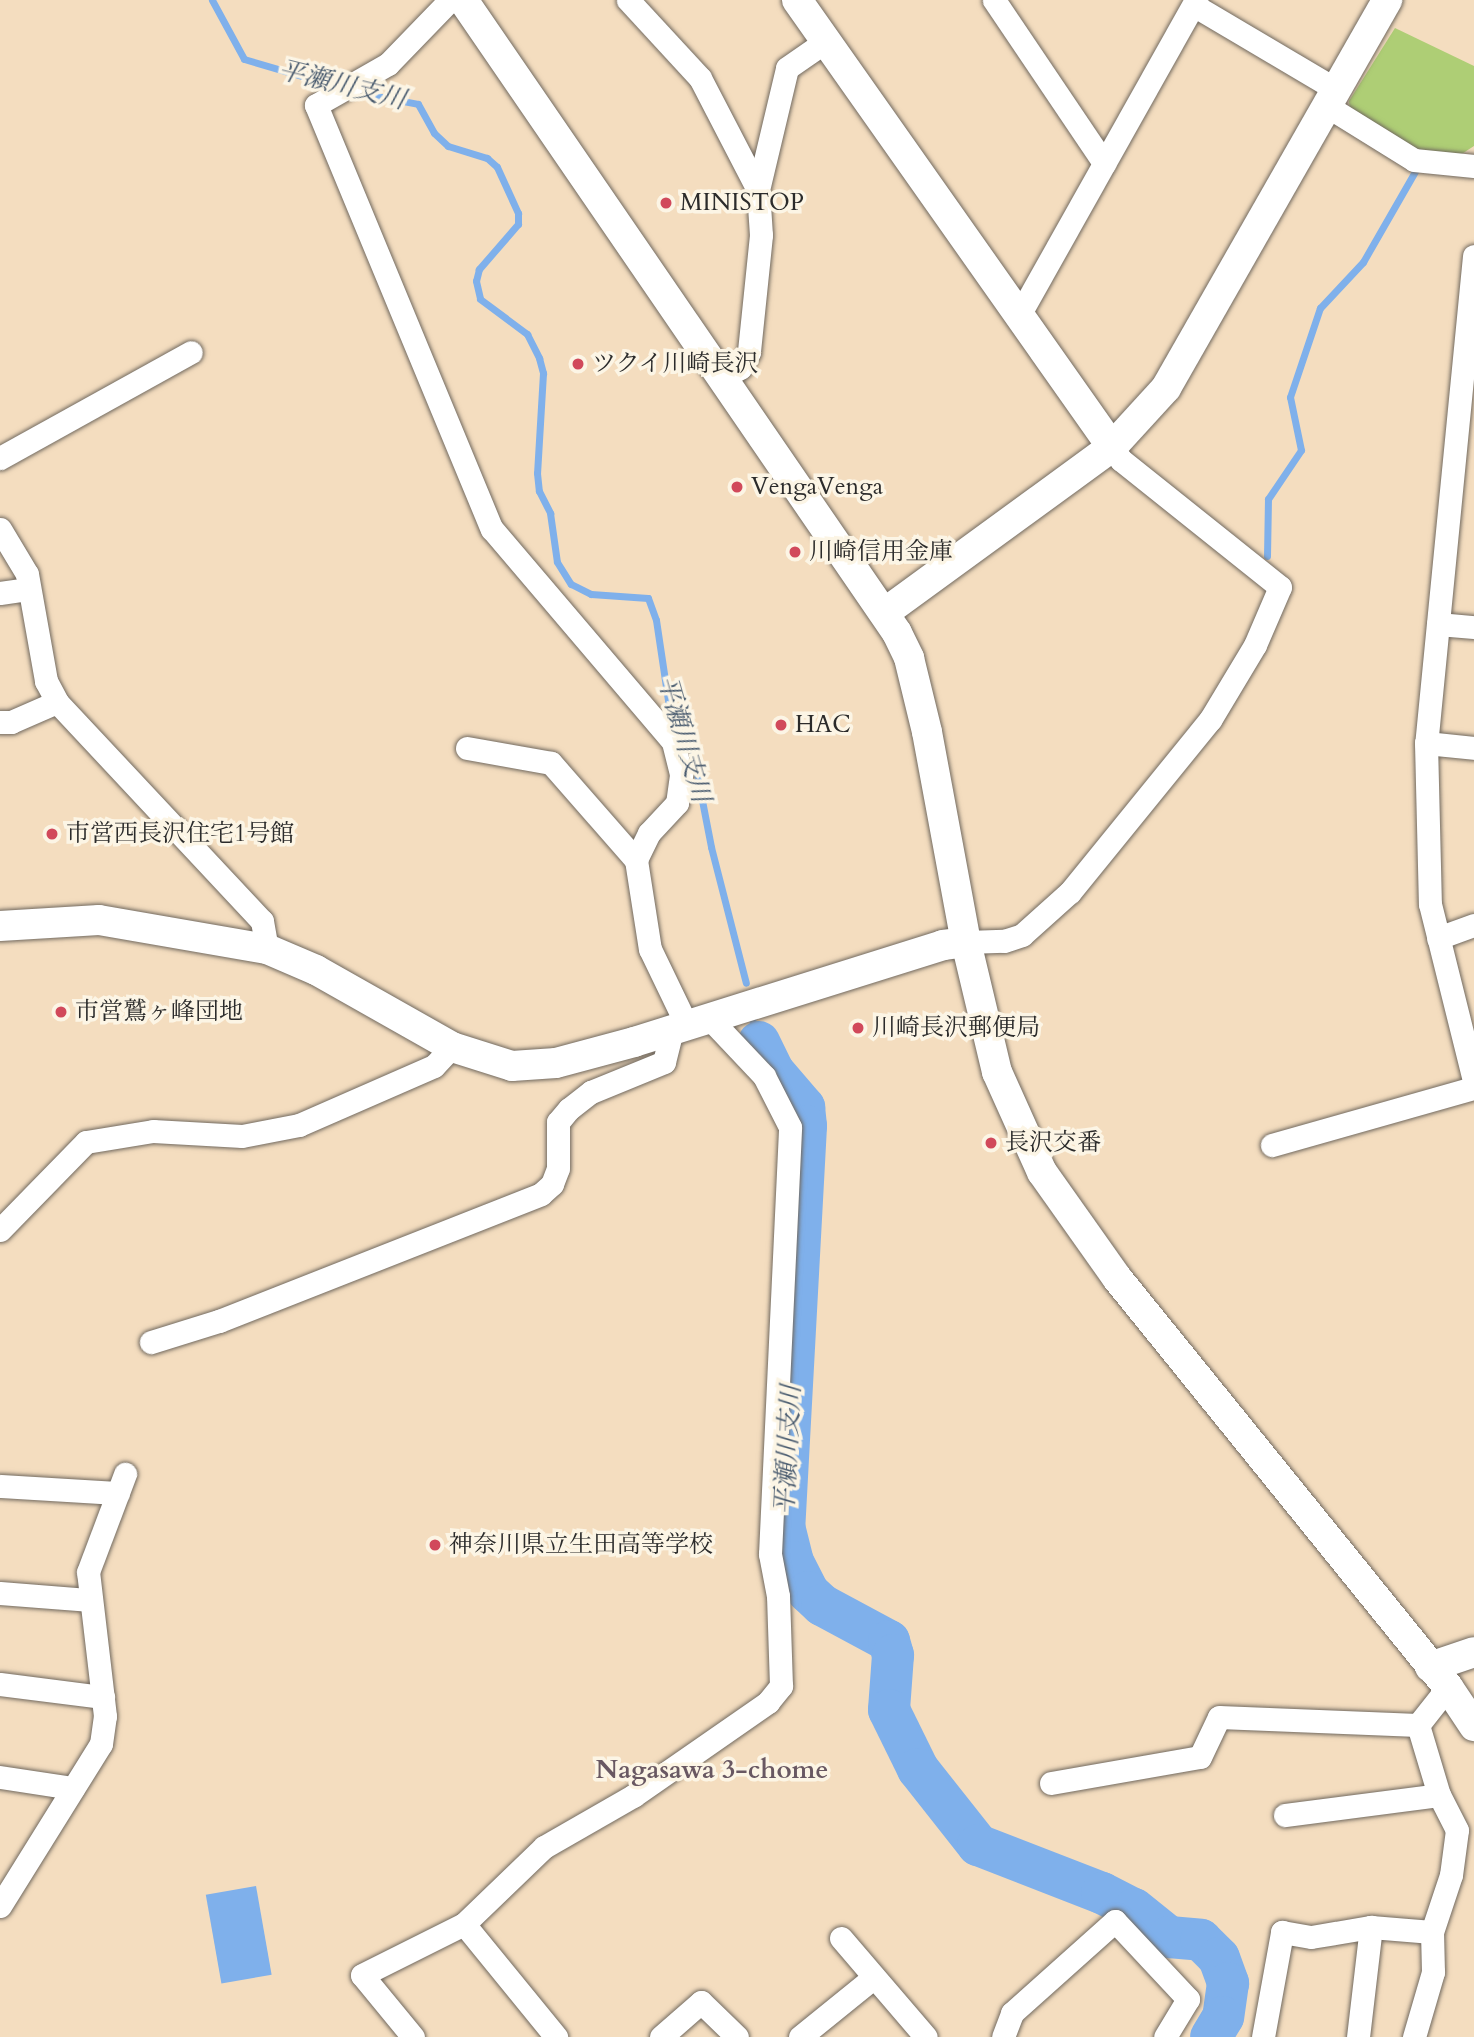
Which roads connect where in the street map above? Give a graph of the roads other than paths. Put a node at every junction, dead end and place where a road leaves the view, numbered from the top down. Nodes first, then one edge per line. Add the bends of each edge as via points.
1 (450, 0) edge
2 (463, 0) edge
3 (628, 0) edge
4 (797, 0) edge
5 (994, 0) edge
6 (1387, 0) edge
7 (1195, 3) edge
8 (826, 41) junction
9 (1332, 98) junction
10 (1104, 163) junction
11 (1474, 166) edge
12 (758, 190) junction
13 (1474, 263) edge
14 (1018, 317) junction
15 (191, 352) dead end
16 (722, 378) junction
17 (1112, 447) junction
18 (0, 458) edge
19 (0, 528) edge
20 (29, 589) junction
21 (0, 593) edge
22 (887, 611) junction
23 (1438, 624) junction
24 (1474, 627) edge
25 (57, 702) junction
26 (0, 722) edge
27 (1426, 743) junction
28 (467, 748) dead end
29 (1474, 748) edge
30 (636, 860) junction
31 (1474, 925) edge
32 (0, 926) edge
33 (1438, 938) junction
34 (966, 942) junction
35 (267, 949) junction
36 (700, 1023) junction
37 (452, 1047) junction
38 (1474, 1080) edge
39 (1474, 1088) edge
40 (1272, 1144) dead end
41 (0, 1230) edge
42 (151, 1342) dead end
43 (0, 1486) edge
44 (0, 1593) edge
45 (88, 1600) junction
46 (1474, 1652) edge
47 (1439, 1677) junction
48 (0, 1684) edge
49 (103, 1697) junction
50 (1418, 1725) junction
51 (1474, 1726) edge
52 (0, 1777) edge
53 (1051, 1783) dead end
54 (72, 1788) junction
55 (1439, 1795) junction
56 (1285, 1815) dead end
57 (0, 1906) edge
58 (464, 1924) junction
59 (1371, 1927) junction
60 (1432, 1932) junction
61 (841, 1938) dead end
62 (874, 1977) junction
63 (413, 2037) edge
64 (556, 2037) edge
65 (661, 2037) edge
66 (737, 2037) edge
67 (800, 2037) edge
68 (926, 2037) edge
69 (1003, 2037) edge
70 (1165, 2037) edge
71 (1263, 2037) edge
72 (1358, 2037) edge
73 (1414, 2037) edge

1 - 30 street via 388,64 316,105 492,529 673,742 681,775 677,803 649,833
2 - 16 street
3 - 12 street via 700,78
4 - 8 street
5 - 10 street
6 - 9 street
7 - 9 street
7 - 10 street
8 - 12 street via 787,68
8 - 14 street
9 - 11 street via 1414,160
9 - 17 street via 1166,387
10 - 14 street
12 - 16 street via 761,235 749,352 740,369
13 - 23 street
14 - 17 street
15 - 18 street
16 - 22 street
17 - 22 street
17 - 34 street via 1121,460 1280,587 1255,645 1210,720 1070,892 1022,936
19 - 20 street via 27,574
20 - 21 street
20 - 25 street via 46,681
22 - 34 street via 909,658 924,719
23 - 24 street
23 - 27 street
25 - 26 street via 12,722
25 - 35 street via 262,921
27 - 29 street
27 - 33 street via 1430,904
28 - 30 street via 551,763
30 - 36 street via 650,949
31 - 33 street
32 - 35 street via 99,919
33 - 38 street
34 - 36 street via 943,945
34 - 47 street via 997,1072 1042,1172 1206,1392
35 - 37 street via 316,970
36 - 37 street via 541,1066 499,1065
36 - 42 street via 664,1062 592,1093 569,1109 558,1122 558,1168 552,1184 541,1194 219,1321
36 - 58 street via 764,1076 790,1127 770,1554 778,1596 781,1686 768,1702 633,1796 544,1847
37 - 41 street via 434,1066 299,1125 242,1136 153,1131 86,1142
39 - 40 street
43 - 45 street via 121,1484 88,1573
44 - 45 street
45 - 49 street
46 - 47 street
47 - 50 street
47 - 51 street
48 - 49 street
49 - 54 street via 101,1744
50 - 53 street via 1219,1717 1200,1757
50 - 55 street
52 - 54 street
54 - 57 street
55 - 56 street
55 - 60 street via 1457,1830 1451,1875
58 - 63 street via 362,1975
58 - 64 street
59 - 60 street
59 - 71 street via 1311,1937 1282,1932
59 - 72 street
60 - 73 street via 1433,1972
61 - 62 street
62 - 67 street
62 - 68 street
65 - 66 street via 701,2003
69 - 70 street via 1012,2012 1115,1921 1188,1999

